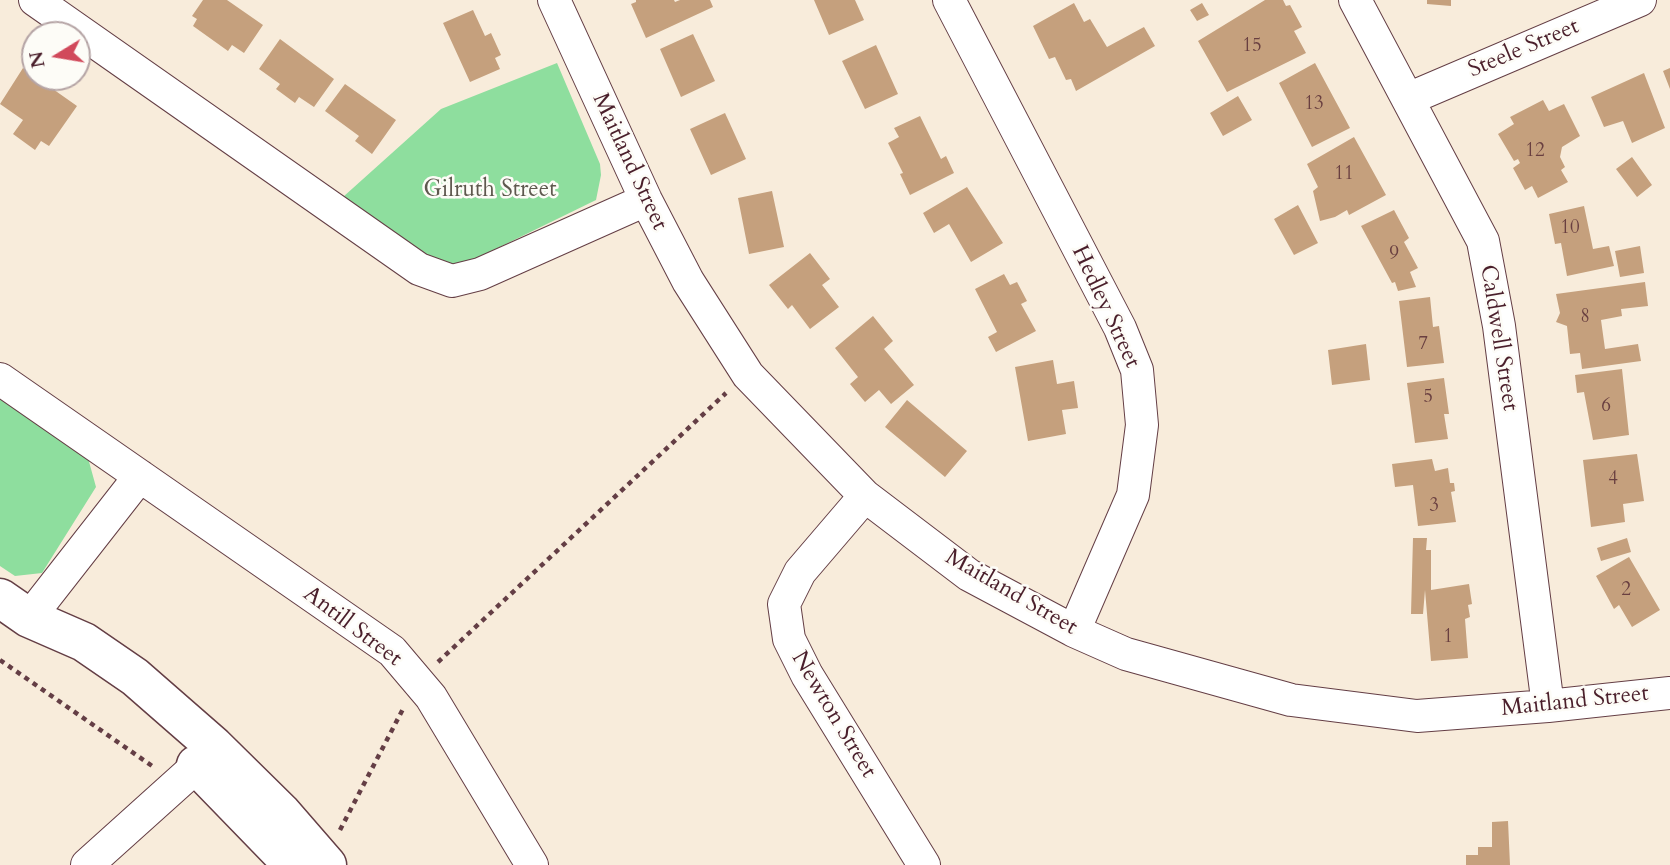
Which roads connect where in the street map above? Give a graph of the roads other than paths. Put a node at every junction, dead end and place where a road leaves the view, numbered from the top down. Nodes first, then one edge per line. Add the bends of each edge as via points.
1 (35, 0) edge
2 (554, 0) edge
3 (948, 0) edge
4 (1355, 0) edge
5 (1640, 0) edge
6 (1408, 99) junction
7 (646, 200) junction
8 (0, 379) edge
9 (140, 476) junction
10 (865, 496) junction
11 (15, 608) edge
12 (1074, 631) junction
13 (1670, 693) edge
14 (1548, 706) junction
15 (206, 756) junction
16 (331, 853) edge
17 (87, 865) edge
18 (293, 865) edge
19 (532, 865) edge
20 (924, 865) edge

1 - 7 street via 419,269 452,281 480,274
2 - 7 street, Maitland Street
3 - 12 street, Hedley Street via 1120,328 1137,370 1142,425 1133,495
4 - 6 street, Caldwell Street
5 - 6 street, Steele Street
6 - 14 street, Caldwell Street via 1483,242 1499,326
7 - 10 street, Maitland Street via 688,281 748,375
8 - 9 street, Antill Street
9 - 11 street
9 - 19 street, Antill Street via 392,651 431,697
10 - 12 street, Maitland Street via 969,575
10 - 20 street, Newton Street via 800,572 784,604 789,639
11 - 15 main road via 84,642 125,670
12 - 14 street, Maitland Street via 1126,654 1291,700 1417,716
13 - 14 street, Maitland Street
15 - 16 main road
15 - 17 street
15 - 18 main road

